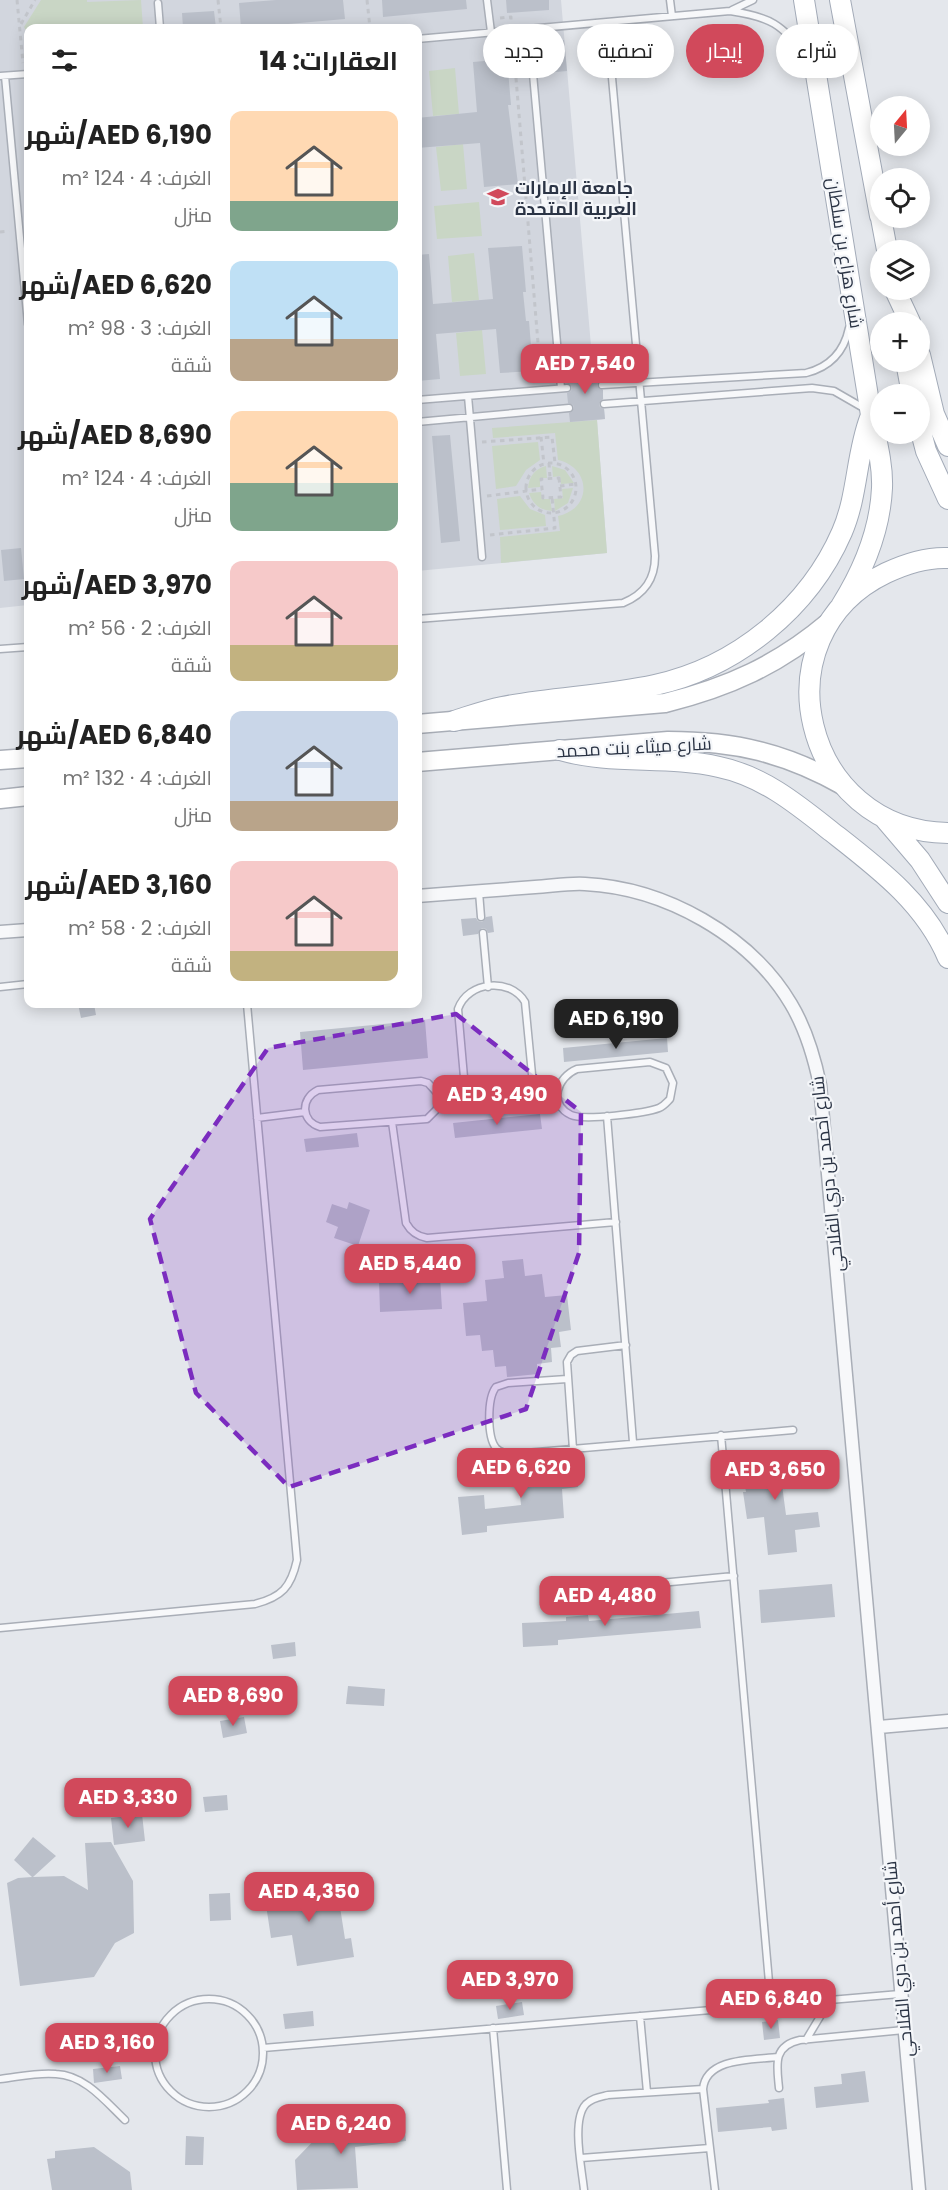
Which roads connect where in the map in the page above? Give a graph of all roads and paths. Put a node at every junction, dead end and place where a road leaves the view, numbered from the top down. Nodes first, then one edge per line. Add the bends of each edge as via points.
1 (17, 0) edge
2 (35, 0) edge
3 (218, 0) edge
4 (367, 0) edge
5 (487, 0) edge
6 (670, 0) edge
7 (753, 0) edge
8 (804, 0) edge
9 (840, 0) edge
10 (158, 3) dead end
11 (730, 10) junction
12 (672, 16) junction
13 (497, 18) dead end
14 (607, 22) junction
15 (160, 24) edge
16 (221, 24) edge
17 (369, 24) edge
18 (490, 24) edge
19 (512, 24) edge
20 (777, 24) edge
21 (808, 24) edge
22 (20, 26) junction
23 (565, 26) edge
24 (483, 33) edge
25 (422, 39) edge
26 (24, 58) edge
27 (24, 74) edge
28 (2, 76) edge
29 (516, 78) edge
30 (534, 78) edge
31 (818, 78) edge
32 (872, 168) edge
33 (24, 286) edge
34 (854, 307) junction
35 (924, 372) edge
36 (640, 382) junction
37 (602, 385) dead end
38 (541, 390) junction
39 (468, 396) junction
40 (422, 400) edge
41 (642, 401) junction
42 (604, 404) dead end
43 (569, 408) dead end
44 (870, 408) edge
45 (870, 413) edge
46 (470, 417) junction
47 (870, 417) edge
48 (422, 422) edge
49 (541, 437) junction
50 (472, 443) junction
51 (877, 444) edge
52 (924, 444) edge
53 (948, 446) edge
54 (549, 463) junction
55 (555, 463) junction
56 (544, 464) junction
57 (550, 478) junction
58 (576, 484) junction
59 (560, 486) junction
60 (542, 489) junction
61 (526, 491) junction
62 (477, 497) junction
63 (552, 497) junction
64 (948, 499) edge
65 (554, 513) junction
66 (480, 536) junction
67 (482, 557) dead end
68 (948, 558) edge
69 (836, 613) junction
70 (422, 619) edge
71 (24, 647) edge
72 (0, 649) edge
73 (454, 721) junction
74 (422, 724) edge
75 (560, 750) junction
76 (24, 758) edge
77 (0, 760) edge
78 (422, 762) edge
79 (843, 786) junction
80 (24, 796) edge
81 (0, 799) edge
82 (883, 817) junction
83 (948, 833) edge
84 (479, 891) junction
85 (422, 896) edge
86 (948, 903) edge
87 (481, 917) dead end
88 (24, 930) edge
89 (0, 932) edge
90 (483, 933) dead end
91 (948, 958) edge
92 (24, 984) edge
93 (0, 987) edge
94 (488, 987) junction
95 (247, 1008) edge
96 (557, 1094) junction
97 (534, 1095) junction
98 (466, 1100) junction
99 (439, 1101) junction
100 (305, 1112) junction
101 (607, 1116) junction
102 (257, 1118) junction
103 (392, 1122) junction
104 (616, 1222) junction
105 (626, 1345) junction
106 (567, 1379) junction
107 (793, 1430) dead end
108 (721, 1435) junction
109 (633, 1442) junction
110 (573, 1449) junction
111 (734, 1576) junction
112 (576, 1591) dead end
113 (0, 1628) edge
114 (948, 1721) edge
115 (879, 1727) junction
116 (900, 1994) junction
117 (830, 2000) junction
118 (771, 2005) junction
119 (640, 2016) junction
120 (493, 2028) junction
121 (904, 2030) junction
122 (806, 2040) junction
123 (263, 2048) junction
124 (778, 2057) junction
125 (0, 2079) edge
126 (779, 2088) dead end
127 (703, 2089) junction
128 (647, 2092) junction
129 (125, 2120) dead end
130 (710, 2148) junction
131 (581, 2158) junction
132 (507, 2190) edge
133 (584, 2190) edge
134 (715, 2190) edge
135 (919, 2190) edge

1 - 22 path
2 - 22 path
3 - 16 path
4 - 17 path
5 - 18 lane
6 - 12 lane
7 - 11 lane
8 - 21 main road, شارع هزاع بن سلطان
9 - 32 main road
10 - 15 lane
11 - 12 lane
11 - 20 lane
12 - 14 lane
13 - 19 path via 511,17
14 - 23 lane
14 - 36 lane
22 - 26 path
24 - 25 lane
27 - 28 lane
28 - 33 lane
29 - 38 path
30 - 38 lane via 564,388
31 - 34 main road, شارع هزاع بن سلطان
34 - 36 lane via 847,336 836,357 806,374
34 - 44 main road, شارع هزاع بن سلطان
35 - 53 main road via 934,414
36 - 37 lane
36 - 41 lane
38 - 39 lane
39 - 40 lane
39 - 46 lane
41 - 42 lane
41 - 45 lane via 812,387 834,391
41 - 70 lane via 655,566 641,593 623,603
43 - 46 lane
46 - 48 lane
46 - 50 lane
47 - 73 main road via 852,504 832,554 802,596 755,640 711,666 656,685 500,707
49 - 50 path
49 - 55 path via 552,437
49 - 56 path
50 - 62 lane
51 - 69 main road, شارع هزاع بن سلطان via 882,489 870,550
52 - 64 main road
54 - 55 path
54 - 56 path
54 - 57 path
55 - 58 path via 569,470
56 - 61 path via 530,474
57 - 59 path via 559,478
57 - 60 path via 541,479
58 - 59 path
58 - 65 path via 573,500
59 - 63 path via 561,496
60 - 61 path
60 - 63 path via 543,498
61 - 62 path
61 - 65 path via 539,510
62 - 66 lane
63 - 65 path
65 - 66 path via 555,528
66 - 67 lane
68 - 69 main road via 903,564 870,581
69 - 73 main road via 809,638 765,668 690,697 665,703
69 - 79 main road, شارع هزاع بن سلطان via 815,653 809,688 811,723 824,757
71 - 72 lane
73 - 74 main road
75 - 78 main road, شارع ميثاء بنت محمد
75 - 79 main road, شارع ميثاء بنت محمد via 669,741 722,743 781,757
75 - 91 main road via 607,759 695,762 722,767 772,788 885,873 929,923
76 - 77 main road
79 - 82 main road, شارع هزاع بن سلطان
80 - 81 main road
82 - 83 main road via 913,829
82 - 86 main road via 920,860
84 - 85 street, شارع أحمد بن دري الفلاحي
84 - 87 lane
84 - 115 street, شارع أحمد بن دري الفلاحي via 585,884 624,889 662,901 698,917 753,957 773,979 804,1029 820,1085
88 - 89 street
90 - 94 lane
92 - 93 lane
94 - 97 lane via 514,989 525,1002
94 - 98 lane via 468,993 458,1009
95 - 102 lane
96 - 97 lane
96 - 101 lane via 571,1115
96 - 101 lane via 562,1078 577,1069 650,1062 666,1068 673,1091 664,1105
97 - 98 lane
98 - 99 lane
99 - 100 lane via 434,1088 421,1081 318,1090 308,1097
99 - 103 lane via 427,1119
100 - 102 lane
100 - 103 lane via 309,1121 320,1127
101 - 104 lane
102 - 113 lane via 297,1560 293,1576 285,1590 255,1604
103 - 104 lane via 406,1223 420,1237
104 - 105 lane
105 - 106 lane via 577,1351 567,1362
105 - 109 lane
106 - 110 lane
106 - 110 lane via 508,1383 496,1388 489,1399 491,1436 496,1448 508,1454
107 - 108 lane
108 - 109 lane
108 - 111 lane
109 - 110 lane
111 - 112 lane
111 - 118 lane
114 - 115 street
115 - 116 street, شارع أحمد بن دري الفلاحي
116 - 117 lane
116 - 121 street, شارع أحمد بن دري الفلاحي
117 - 118 lane
117 - 122 lane
118 - 119 lane
119 - 120 lane
119 - 128 lane
120 - 123 lane
120 - 132 lane
121 - 122 lane
121 - 135 street, شارع أحمد بن دري الفلاحي
122 - 124 lane via 789,2044
123 - 123 lane via 257,2027 244,2011 231,2003 203,1998 189,2001 166,2018 156,2037 154,2058 157,2072 174,2095 200,2107 214,2107 234,2101 251,2088 263,2062
124 - 126 lane
124 - 127 lane via 715,2067 706,2076
125 - 129 lane via 56,2073 70,2076 83,2082
127 - 128 lane
127 - 130 lane
128 - 131 lane via 596,2097 586,2104 578,2126
130 - 131 lane
130 - 134 lane
131 - 133 lane

